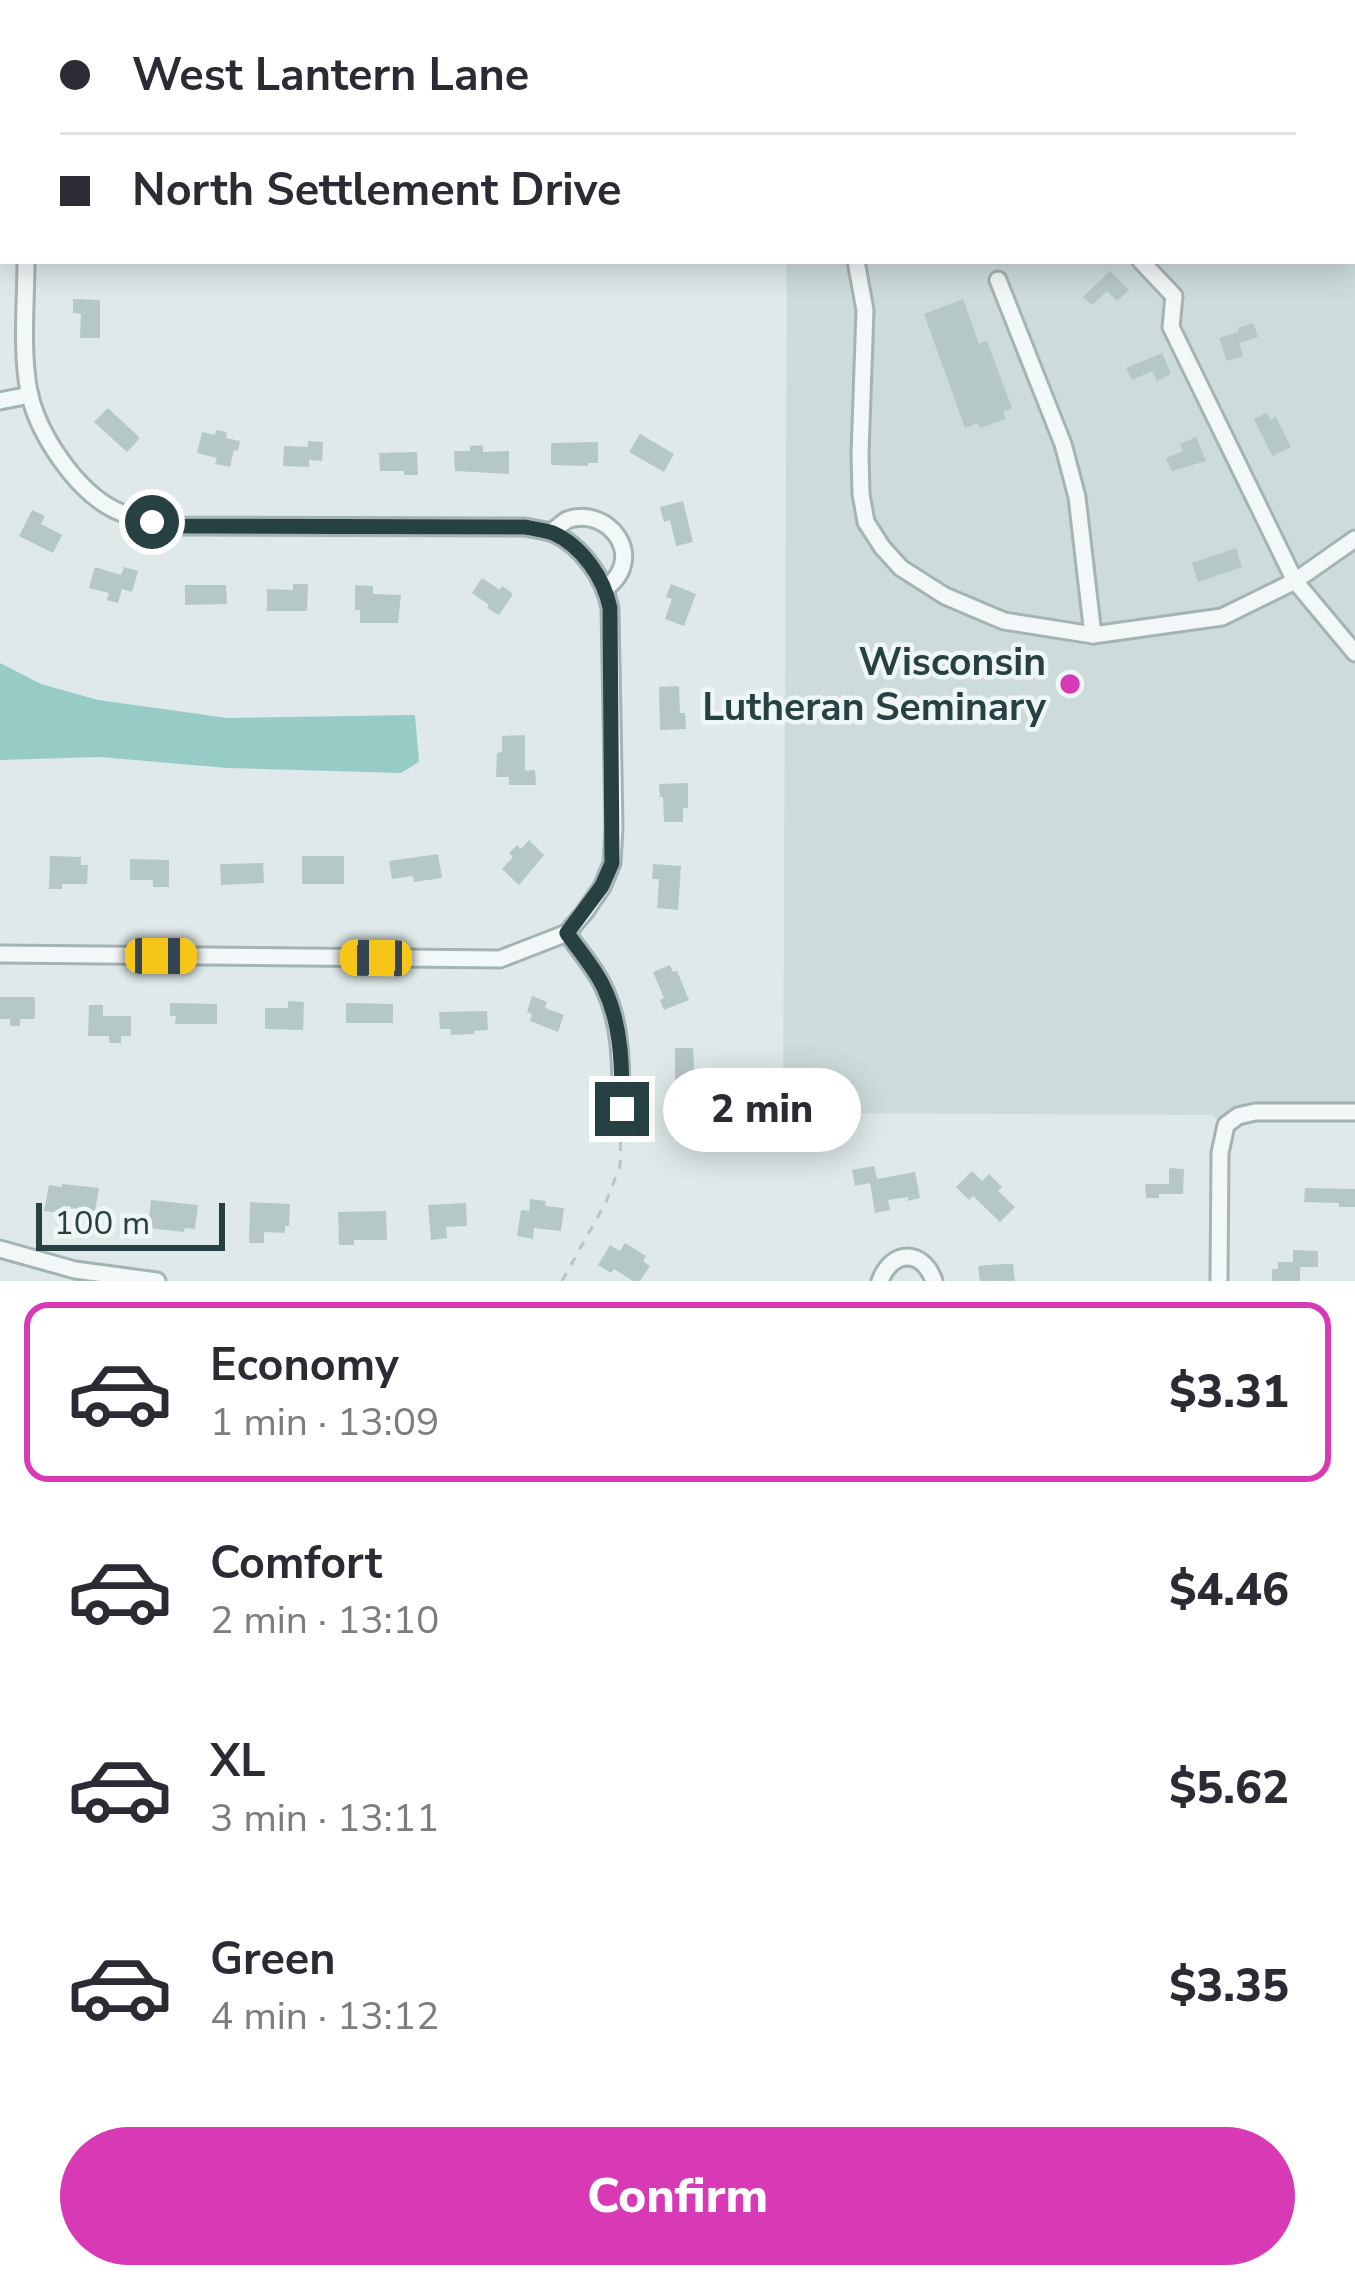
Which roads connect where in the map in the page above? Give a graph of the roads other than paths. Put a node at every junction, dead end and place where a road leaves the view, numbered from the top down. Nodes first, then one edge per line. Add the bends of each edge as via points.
1 (26, 264) edge
2 (857, 264) edge
3 (1144, 264) edge
4 (998, 280) dead end
5 (30, 395) junction
6 (0, 401) edge
7 (551, 532) junction
8 (1355, 539) edge
9 (1295, 581) junction
10 (606, 588) junction
11 (1093, 635) junction
12 (1355, 653) edge
13 (567, 933) junction
14 (0, 954) edge
15 (622, 1109) road end
16 (1355, 1112) edge
17 (0, 1250) edge
18 (157, 1281) edge
19 (880, 1281) edge
20 (934, 1281) edge
21 (1219, 1281) edge

1 - 5 street
2 - 11 street via 865,310 866,522 901,568 945,596 1004,621
3 - 9 street via 1174,296 1172,328
4 - 11 street via 1077,496
5 - 6 street
5 - 7 street via 74,476 115,510 152,522
7 - 10 street
7 - 10 street via 579,519 614,531 624,568
8 - 9 street
9 - 11 street via 1222,617
9 - 12 street
10 - 13 street via 612,863
13 - 14 street via 500,959
13 - 15 street via 611,1006
16 - 21 street via 1256,1112 1226,1125
17 - 18 street
19 - 20 street via 894,1260 912,1257

